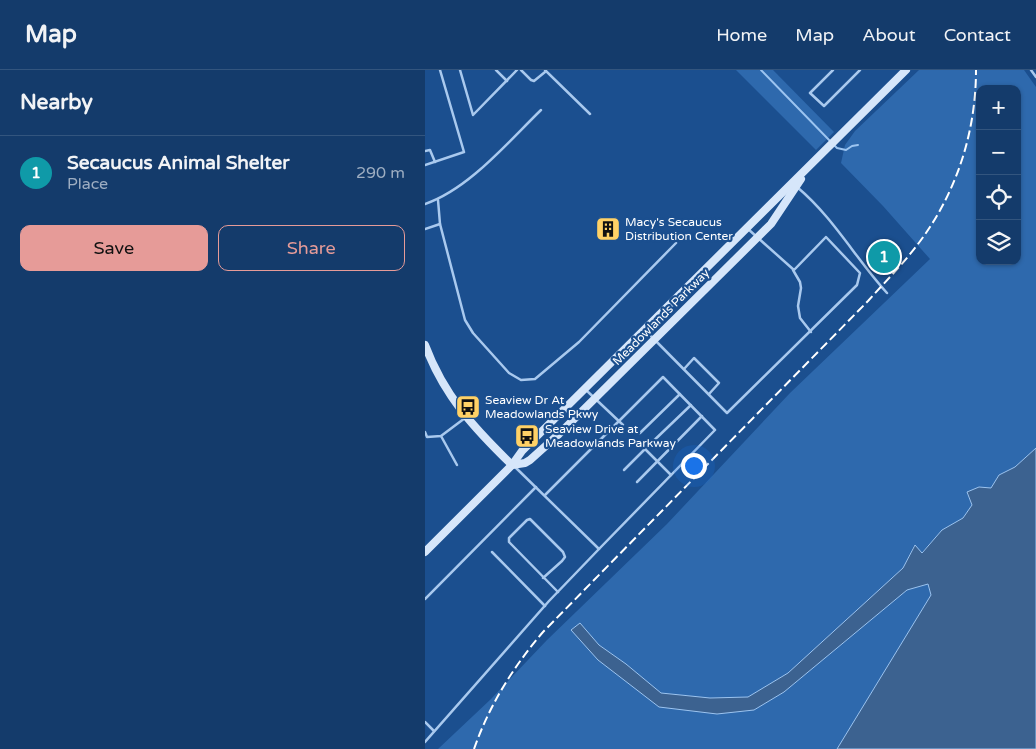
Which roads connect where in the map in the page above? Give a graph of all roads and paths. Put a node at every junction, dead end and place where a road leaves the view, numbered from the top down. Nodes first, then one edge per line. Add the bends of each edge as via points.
1 (440, 70) edge
2 (460, 70) edge
3 (496, 70) edge
4 (519, 70) edge
5 (833, 70) edge
6 (860, 70) edge
7 (1031, 70) edge
8 (545, 71) edge
9 (902, 71) edge
10 (1036, 77) edge
11 (507, 81) junction
12 (541, 110) dead end
13 (590, 114) dead end
14 (425, 152) edge
15 (435, 162) junction
16 (425, 165) edge
17 (809, 166) junction
18 (796, 186) junction
19 (437, 200) junction
20 (425, 204) edge
21 (439, 224) junction
22 (747, 228) junction
23 (425, 229) edge
24 (758, 237) junction
25 (676, 243) dead end
26 (793, 269) junction
27 (887, 293) dead end
28 (645, 330) junction
29 (811, 332) junction
30 (655, 339) junction
31 (425, 345) edge
32 (428, 363) edge
33 (684, 368) junction
34 (585, 389) junction
35 (680, 394) junction
36 (709, 394) junction
37 (595, 399) junction
38 (691, 405) junction
39 (702, 416) junction
40 (466, 418) junction
41 (618, 420) junction
42 (623, 425) dead end
43 (629, 430) dead end
44 (425, 432) edge
45 (441, 436) junction
46 (645, 449) junction
47 (658, 461) junction
48 (513, 465) junction
49 (457, 466) dead end
50 (624, 470) dead end
51 (671, 475) junction
52 (637, 482) dead end
53 (537, 487) junction
54 (545, 495) junction
55 (599, 550) junction
56 (425, 552) edge
57 (492, 552) dead end
58 (543, 578) junction
59 (557, 592) junction
60 (425, 598) edge
61 (545, 606) junction
62 (425, 722) edge
63 (434, 732) junction
64 (425, 742) edge

1 - 15 lane via 464,152
2 - 11 lane via 473,115
3 - 11 lane
4 - 8 lane via 534,81
4 - 11 lane
5 - 6 lane via 810,93 824,106
7 - 10 lane
8 - 13 lane
9 - 17 street, Meadowlands Parkway
12 - 19 lane via 481,170
14 - 15 lane via 430,150
15 - 16 lane
17 - 18 street, Meadowlands Parkway
17 - 22 street, Meadowlands Parkway
18 - 24 street, Meadowlands Parkway via 776,218
18 - 27 lane via 849,244
19 - 20 lane
19 - 21 lane
21 - 23 lane
21 - 25 lane via 465,320 509,373 521,380 535,379 573,348
22 - 24 lane
22 - 28 street, Meadowlands Parkway
24 - 26 lane
24 - 30 street, Meadowlands Parkway
26 - 29 lane via 801,288 800,318
26 - 29 lane via 826,237 860,273 857,285
28 - 30 lane
28 - 34 street, Meadowlands Parkway
29 - 36 lane via 727,413
30 - 33 lane
30 - 37 street, Meadowlands Parkway
31 - 32 street
32 - 40 street
33 - 36 lane
33 - 36 lane via 694,358 719,383
34 - 37 lane
34 - 48 street, Meadowlands Parkway via 521,451
35 - 38 lane
35 - 41 lane via 663,377
35 - 43 lane via 640,433
37 - 41 lane
37 - 48 street, Meadowlands Parkway via 530,460
38 - 39 lane
38 - 46 lane
39 - 47 lane
39 - 51 lane via 715,430
40 - 45 lane
40 - 48 street
41 - 42 lane
41 - 54 lane
44 - 45 lane via 427,437
45 - 49 lane
46 - 47 lane
46 - 50 lane
47 - 51 lane
47 - 52 lane
48 - 53 lane
48 - 56 street, Meadowlands Parkway
51 - 55 lane
53 - 54 lane
53 - 60 lane
54 - 55 lane
55 - 59 lane
57 - 61 lane
58 - 58 lane via 509,542 509,538 530,519 565,557
58 - 59 lane
59 - 61 lane
61 - 63 lane
62 - 63 lane
63 - 64 lane

